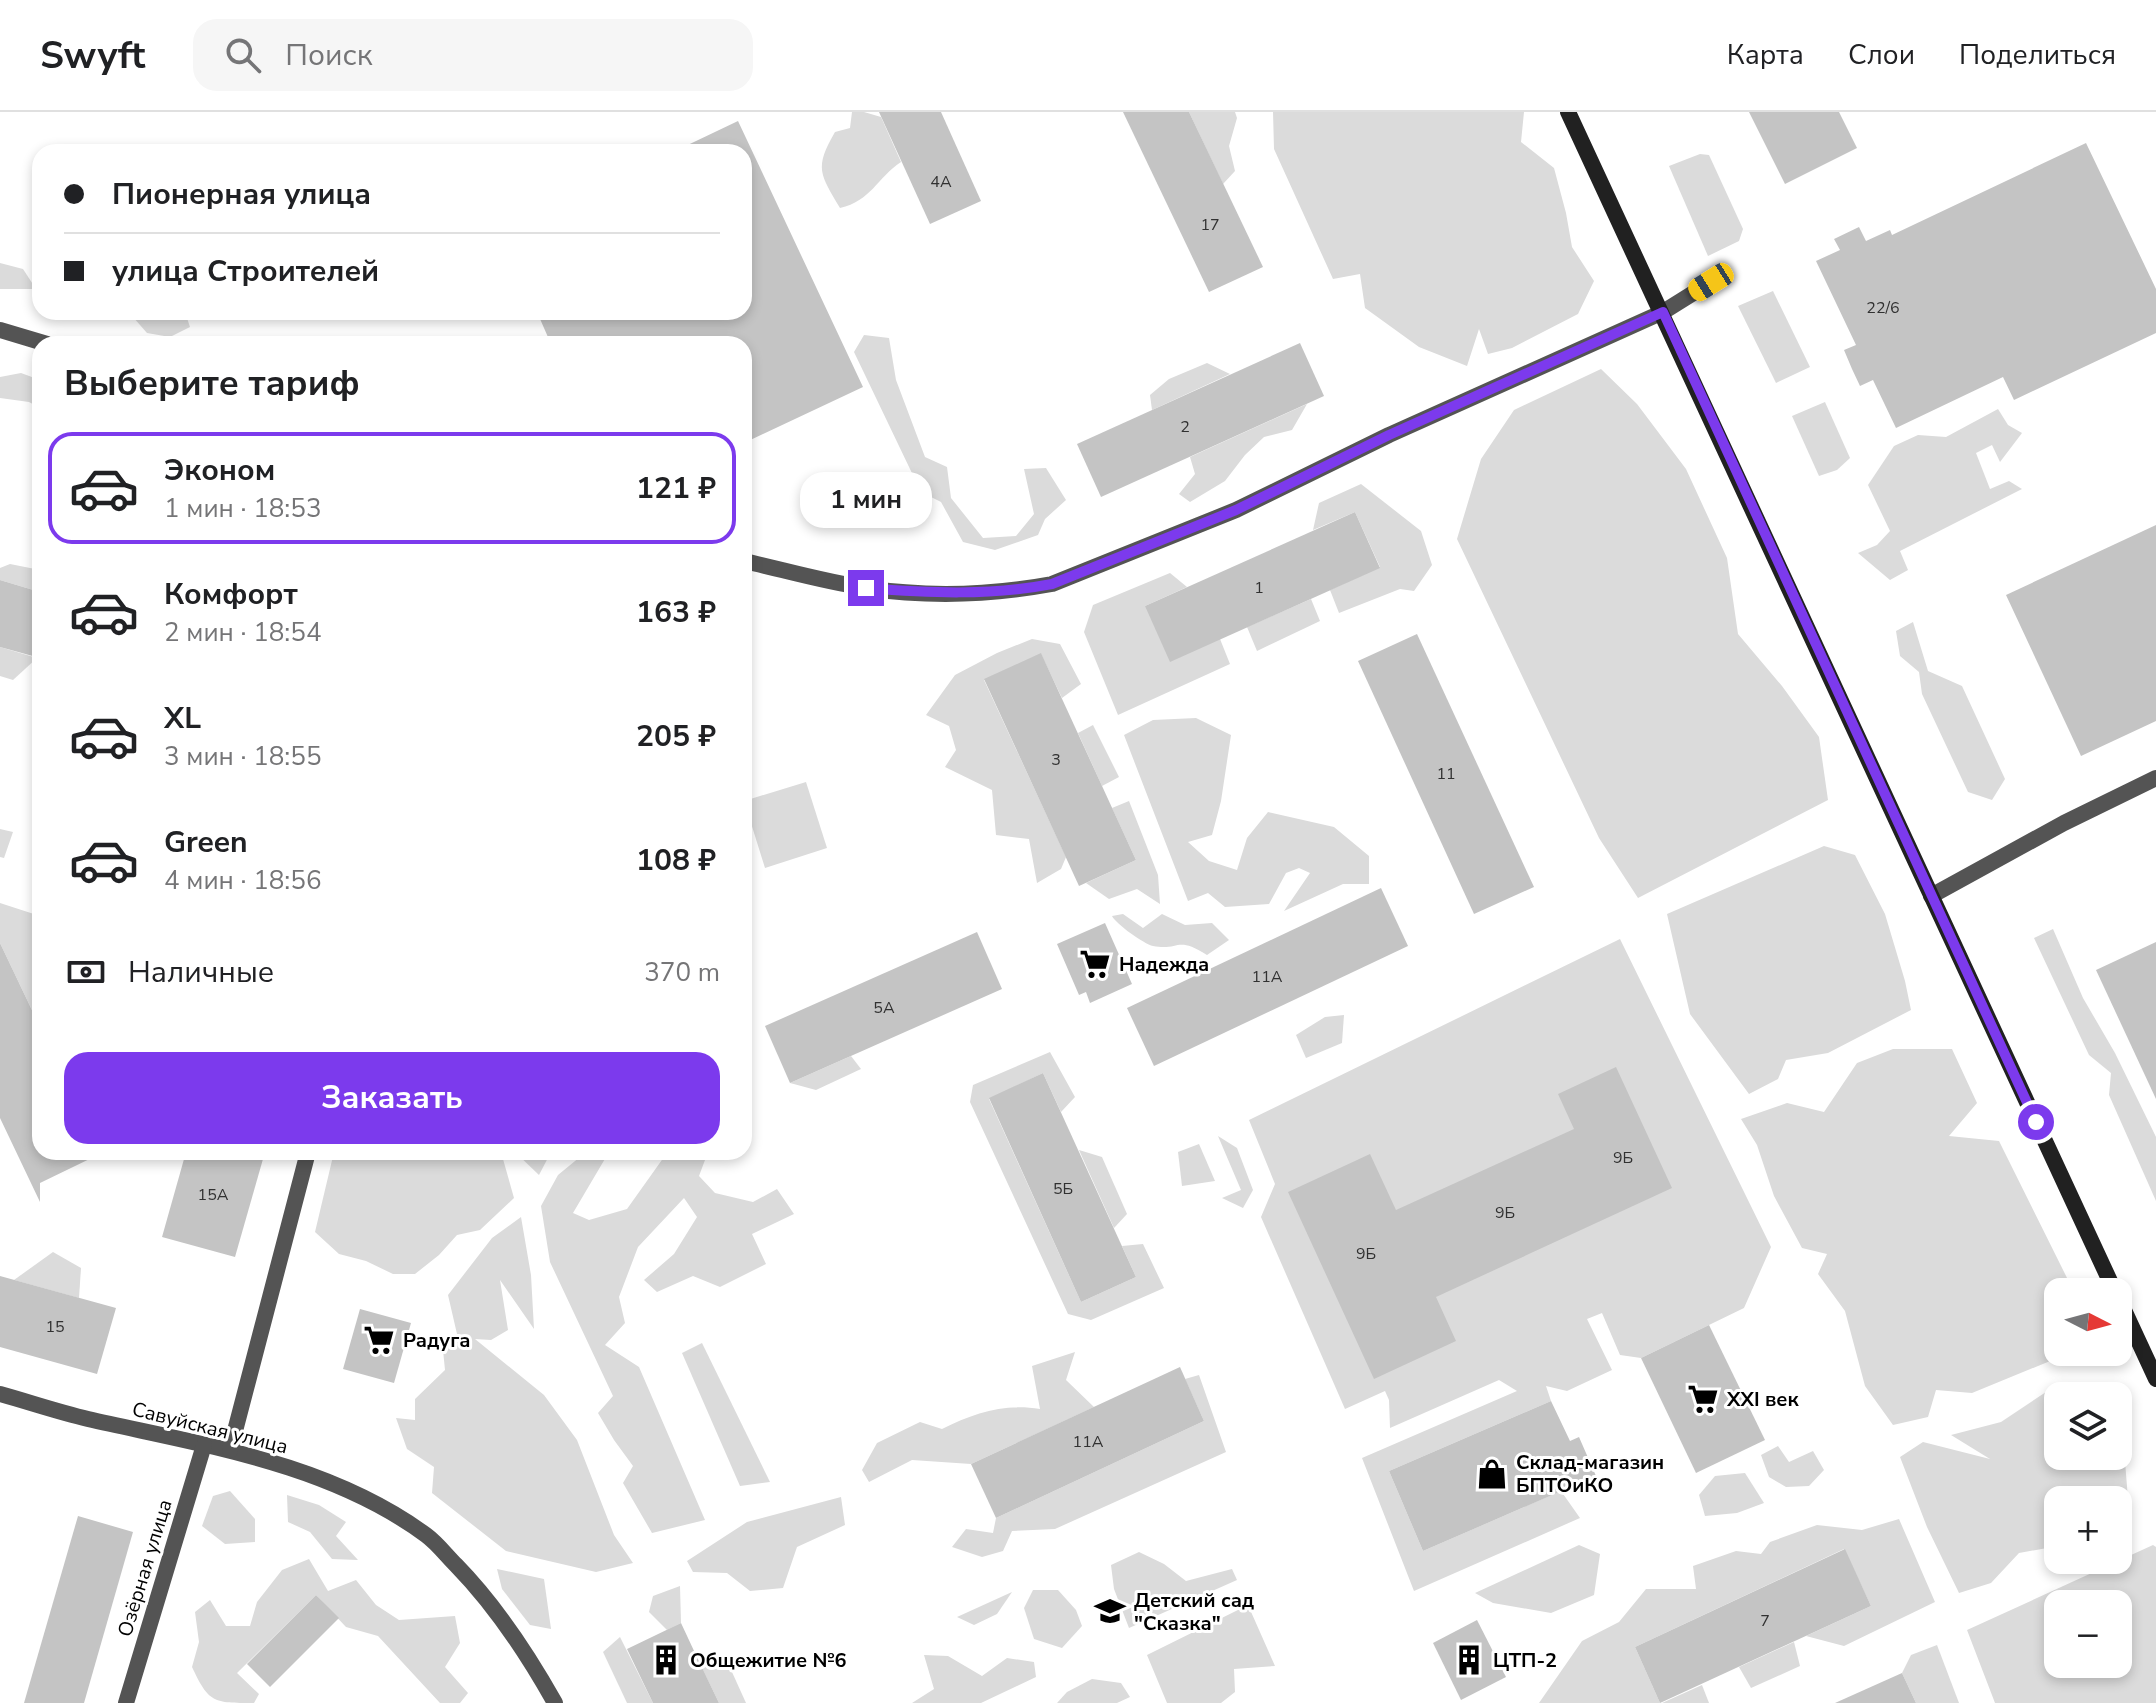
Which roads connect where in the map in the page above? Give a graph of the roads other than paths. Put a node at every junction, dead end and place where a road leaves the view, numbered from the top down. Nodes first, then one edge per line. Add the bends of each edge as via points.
1 (1568, 112) edge
2 (1711, 282) dead end
3 (1663, 312) junction
4 (0, 330) edge
5 (32, 340) edge
6 (752, 563) edge
7 (2156, 778) edge
8 (1931, 896) junction
9 (306, 1160) edge
10 (2109, 1278) edge
11 (2132, 1327) edge
12 (2156, 1379) edge
13 (0, 1394) edge
14 (204, 1445) junction
15 (230, 1450) junction
16 (126, 1703) edge
17 (555, 1703) edge

1 - 3 main road
2 - 3 street
3 - 6 street via 1236,510 1052,584 931,593 866,588
3 - 8 main road
4 - 5 street
7 - 8 street
8 - 10 main road
9 - 15 street
11 - 12 main road
13 - 14 street, Савуйская улица
14 - 15 street, Савуйская улица
14 - 16 street, Озёрная улица
15 - 17 street, Савуйская улица via 374,1503 427,1536 485,1595

